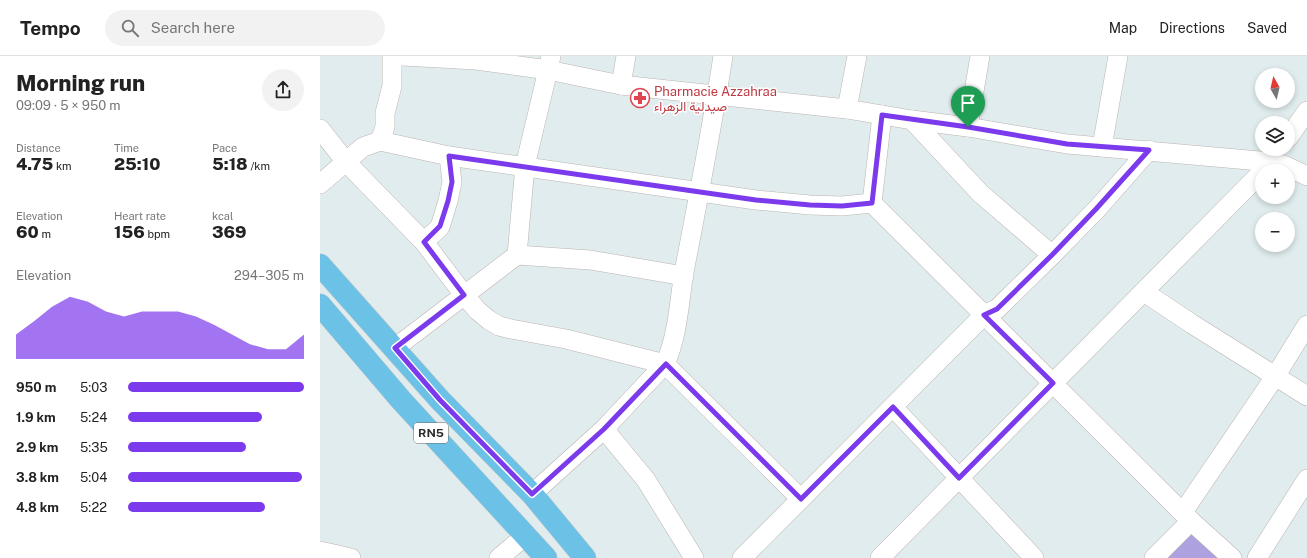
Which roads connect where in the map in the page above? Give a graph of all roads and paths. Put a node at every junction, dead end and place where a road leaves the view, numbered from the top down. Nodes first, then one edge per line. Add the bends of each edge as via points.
1 (392, 56) edge
2 (403, 56) edge
3 (626, 56) edge
4 (723, 56) edge
5 (857, 56) edge
6 (980, 56) edge
7 (1118, 56) edge
8 (476, 58) edge
9 (549, 63) edge
10 (621, 84) junction
11 (717, 95) junction
12 (847, 109) junction
13 (1307, 111) edge
14 (882, 115) junction
15 (912, 120) junction
16 (968, 127) junction
17 (1295, 128) edge
18 (320, 129) edge
19 (380, 141) junction
20 (1102, 147) junction
21 (1149, 150) junction
22 (449, 156) junction
23 (346, 162) junction
24 (1270, 163) edge
25 (525, 166) junction
26 (1307, 176) edge
27 (320, 184) edge
28 (699, 192) junction
29 (872, 203) junction
30 (424, 242) junction
31 (517, 255) junction
32 (1052, 255) junction
33 (320, 265) edge
34 (684, 276) junction
35 (1144, 292) junction
36 (464, 295) junction
37 (320, 305) edge
38 (984, 315) junction
39 (327, 321) edge
40 (1307, 325) edge
41 (395, 348) junction
42 (666, 364) junction
43 (1276, 376) junction
44 (1053, 383) junction
45 (1307, 396) edge
46 (893, 407) junction
47 (604, 429) junction
48 (959, 478) junction
49 (1307, 479) edge
50 (532, 494) junction
51 (801, 499) junction
52 (1187, 517) junction
53 (525, 536) junction
54 (320, 551) edge
55 (351, 558) edge
56 (499, 558) edge
57 (546, 558) edge
58 (585, 558) edge
59 (694, 558) edge
60 (742, 558) edge
61 (880, 558) edge
62 (1034, 558) edge
63 (1154, 558) edge
64 (1232, 558) edge
65 (1257, 558) edge

1 - 19 street via 392,86 385,113 385,128
2 - 8 street
3 - 10 street
4 - 11 street
5 - 12 street
6 - 16 street
7 - 20 street
8 - 9 street
9 - 10 street
9 - 25 street
10 - 11 street
11 - 12 street
11 - 28 street
12 - 14 street
13 - 17 street
14 - 15 street
14 - 29 street
15 - 16 street
15 - 32 street via 980,193
16 - 20 street via 1067,144
18 - 23 street
19 - 22 street
19 - 23 street via 363,146
20 - 21 street
21 - 24 street
21 - 32 street
22 - 25 street
22 - 30 street via 452,182 448,201 440,226
23 - 27 street
23 - 30 street
24 - 26 street via 1286,166
24 - 35 street
25 - 28 street
25 - 31 street
28 - 29 street via 810,205 842,206
28 - 34 street
29 - 38 street
30 - 36 street
31 - 34 street via 590,260
31 - 36 street
32 - 38 street via 997,309
33 - 41 main road, RN5
34 - 42 street via 674,342
35 - 43 street
35 - 44 street
36 - 41 street
36 - 42 street via 478,311 499,326 566,339
37 - 39 main road, RN5
38 - 44 street
38 - 46 street
39 - 53 main road, RN5
40 - 43 street
41 - 50 main road, RN5 via 440,400
42 - 47 street
42 - 51 street
43 - 45 street
43 - 52 street
44 - 48 street
44 - 52 street
46 - 48 street
46 - 51 street
47 - 50 street
47 - 59 street via 646,480
48 - 61 street
48 - 62 street
49 - 65 street
50 - 58 main road, RN5
51 - 60 street
52 - 63 street
52 - 64 street
53 - 56 street
53 - 57 main road, RN5
54 - 55 street

